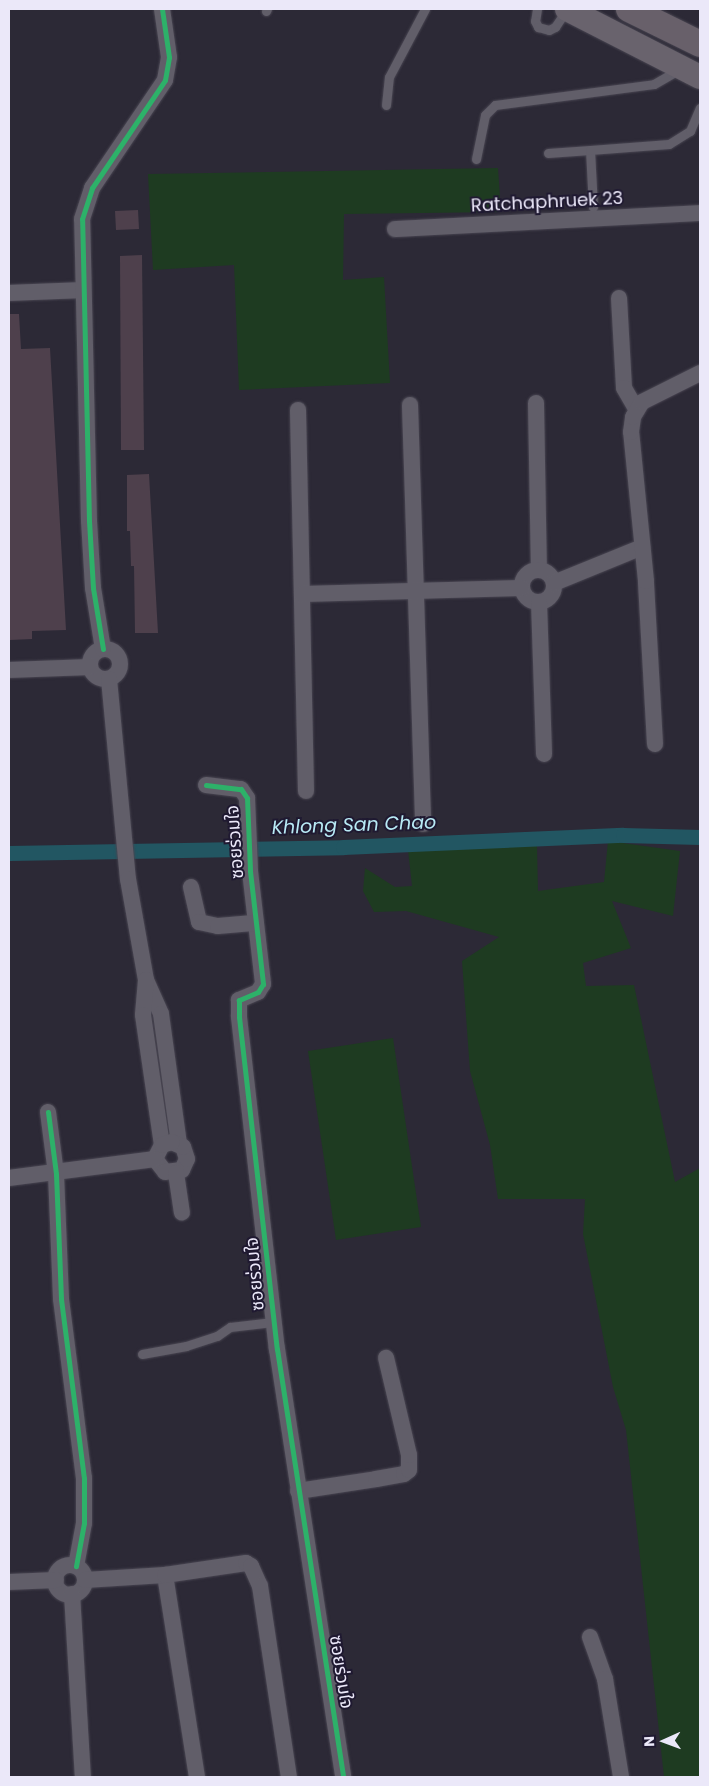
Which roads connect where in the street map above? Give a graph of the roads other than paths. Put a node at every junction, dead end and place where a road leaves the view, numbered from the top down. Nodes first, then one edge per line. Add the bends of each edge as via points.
1 (162, 9) edge
2 (425, 9) edge
3 (538, 9) edge
4 (567, 9) edge
5 (600, 9) edge
6 (629, 9) edge
7 (700, 44) edge
8 (694, 68) edge
9 (386, 105) dead end
10 (700, 108) edge
11 (590, 150) junction
12 (548, 152) dead end
13 (476, 159) dead end
14 (593, 207) dead end
15 (700, 214) edge
16 (395, 229) dead end
17 (83, 290) junction
18 (9, 293) edge
19 (619, 298) dead end
20 (700, 373) edge
21 (536, 403) dead end
22 (410, 405) dead end
23 (636, 409) junction
24 (298, 410) dead end
25 (642, 547) junction
26 (539, 570) junction
27 (554, 583) junction
28 (522, 588) junction
29 (416, 591) junction
30 (302, 594) junction
31 (539, 602) junction
32 (103, 649) junction
33 (90, 667) junction
34 (9, 670) edge
35 (109, 679) junction
36 (655, 744) dead end
37 (544, 754) dead end
38 (206, 785) dead end
39 (306, 791) dead end
40 (423, 824) dead end
41 (191, 887) dead end
42 (256, 923) junction
43 (146, 980) junction
44 (48, 1112) dead end
45 (180, 1143) junction
46 (158, 1152) junction
47 (176, 1173) junction
48 (56, 1174) junction
49 (9, 1178) edge
50 (182, 1213) dead end
51 (273, 1322) junction
52 (142, 1354) dead end
53 (386, 1358) dead end
54 (298, 1491) junction
55 (80, 1573) junction
56 (165, 1574) junction
57 (56, 1580) junction
58 (9, 1582) edge
59 (72, 1594) junction
60 (590, 1637) dead end
61 (84, 1777) edge
62 (197, 1777) edge
63 (289, 1777) edge
64 (343, 1777) edge
65 (621, 1777) edge

1 - 17 street via 168,42 168,69 160,90 92,188 86,202 82,219
2 - 9 lane via 389,77
3 - 4 lane via 535,22 538,27 549,30 555,27
4 - 8 main road
5 - 8 main road
6 - 7 main road
8 - 13 lane via 654,84 495,105 485,115
10 - 11 lane via 690,131 669,144
11 - 12 lane
11 - 14 lane
15 - 16 street, Ratchaphruek 23
17 - 18 street
17 - 32 street via 89,520 93,588
19 - 23 street via 624,388
20 - 23 street via 660,390
21 - 26 street
22 - 29 street
23 - 25 street via 631,432
24 - 30 street
25 - 27 street
25 - 36 street
26 - 27 street via 548,574
26 - 28 street via 526,575
27 - 31 street via 549,598
28 - 29 street
28 - 31 street via 528,598
29 - 30 street
29 - 40 street
30 - 39 street
31 - 37 street
32 - 33 street via 94,654
32 - 35 street via 116,653 121,665 115,676
33 - 34 street
33 - 35 street via 97,677
35 - 43 street via 128,879
38 - 42 street, ซอยร่วมใจ via 244,791
41 - 42 street via 198,922 218,926
42 - 51 street, ซอยร่วมใจ via 263,984 258,992 242,997 238,1005
43 - 45 street via 161,1014
43 - 46 street via 143,1015
44 - 48 street
45 - 46 street
45 - 47 street via 187,1158 182,1170
46 - 47 street via 165,1172
46 - 48 street
47 - 50 street
48 - 49 street
48 - 55 street via 61,1299 86,1497
51 - 52 lane via 230,1327 217,1336 186,1346
51 - 54 street, ซอยร่วมใจ
53 - 54 street via 409,1455 408,1470 404,1474
54 - 64 street, ซอยร่วมใจ
55 - 56 street
55 - 57 street via 62,1567
55 - 59 street via 81,1589
56 - 62 street
56 - 63 street via 246,1563 254,1569 260,1586
57 - 58 street
57 - 59 street via 63,1592
59 - 61 street
60 - 65 street via 605,1680

